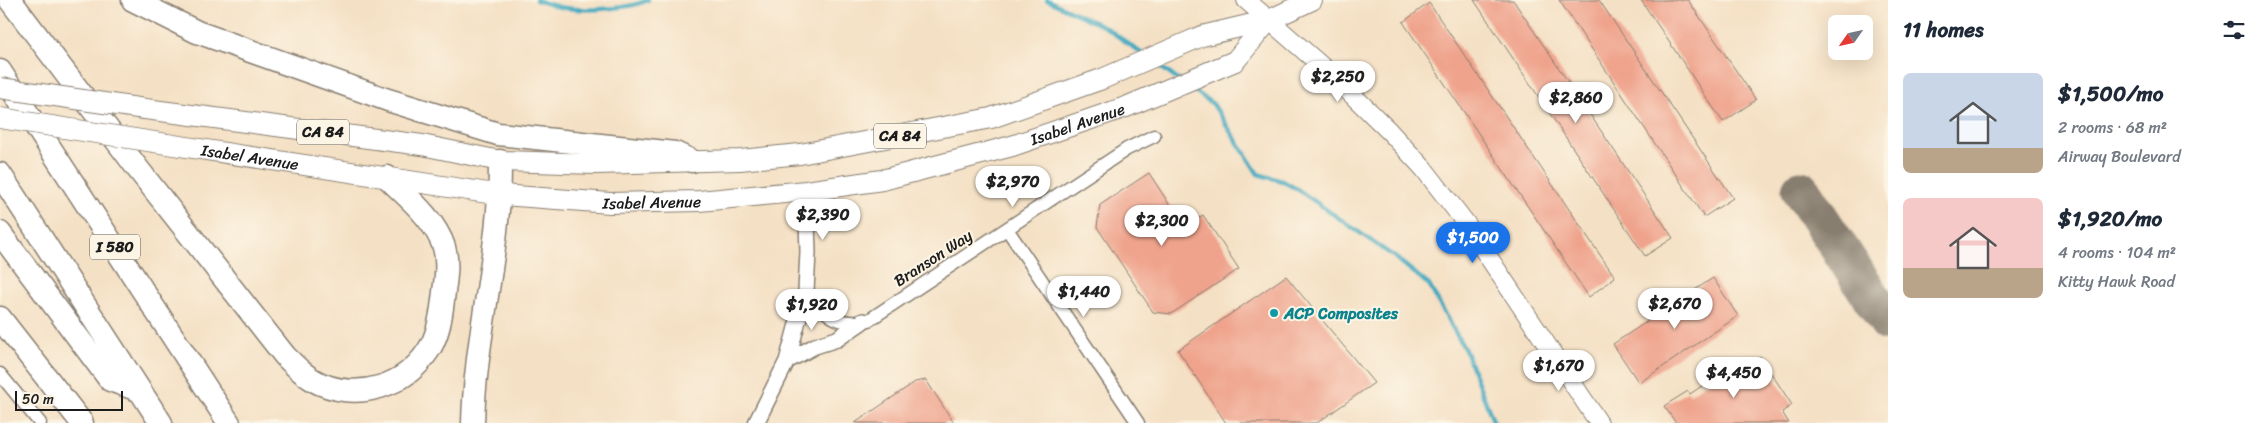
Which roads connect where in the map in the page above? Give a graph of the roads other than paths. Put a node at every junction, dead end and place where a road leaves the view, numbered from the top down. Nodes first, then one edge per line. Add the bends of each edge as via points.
1 (10, 0) edge
2 (133, 0) edge
3 (1246, 0) edge
4 (1312, 0) edge
5 (1269, 20) junction
6 (0, 71) edge
7 (0, 88) edge
8 (0, 118) edge
9 (1154, 136) dead end
10 (500, 161) junction
11 (692, 161) junction
12 (0, 174) edge
13 (387, 177) junction
14 (806, 191) junction
15 (500, 195) junction
16 (1007, 229) junction
17 (0, 234) edge
18 (806, 291) junction
19 (0, 318) edge
20 (862, 321) junction
21 (788, 361) junction
22 (0, 374) edge
23 (138, 390) junction
24 (40, 423) edge
25 (82, 423) edge
26 (161, 423) edge
27 (229, 423) edge
28 (473, 423) edge
29 (756, 423) edge
30 (1138, 423) edge
31 (1599, 423) edge

1 - 13 highway via 286,356 314,380 343,391 383,387 417,365 429,350 441,313 447,269 444,248 436,229 423,212
2 - 11 highway via 197,32 388,100 498,134 675,154
3 - 5 main road
4 - 5 highway, Isabel Avenue / CA 84
5 - 11 highway, Isabel Avenue / CA 84 via 1202,36 1102,79 991,118 800,154
5 - 14 highway, Isabel Avenue / CA 84 via 1235,61 1126,107 1012,146 882,180
5 - 31 main road via 1345,88 1436,183
6 - 27 highway, I 580
7 - 10 highway, Isabel Avenue / CA 84, bridge via 422,145
8 - 13 highway, Isabel Avenue / CA 84, bridge
9 - 16 street, Branson Way via 1127,149
10 - 11 highway, Isabel Avenue / CA 84 via 596,164
10 - 15 highway
12 - 23 highway
13 - 15 highway, Isabel Avenue / CA 84
14 - 15 highway, Isabel Avenue / CA 84 via 699,201 610,203
14 - 18 street
15 - 28 highway via 474,386
16 - 20 street, Branson Way via 881,312
16 - 30 street
17 - 23 highway via 110,380
18 - 20 street, Branson Way via 821,310 840,321 855,324
18 - 21 street
19 - 25 highway
20 - 21 street via 837,339 815,346
21 - 29 street
22 - 24 street
23 - 26 highway

